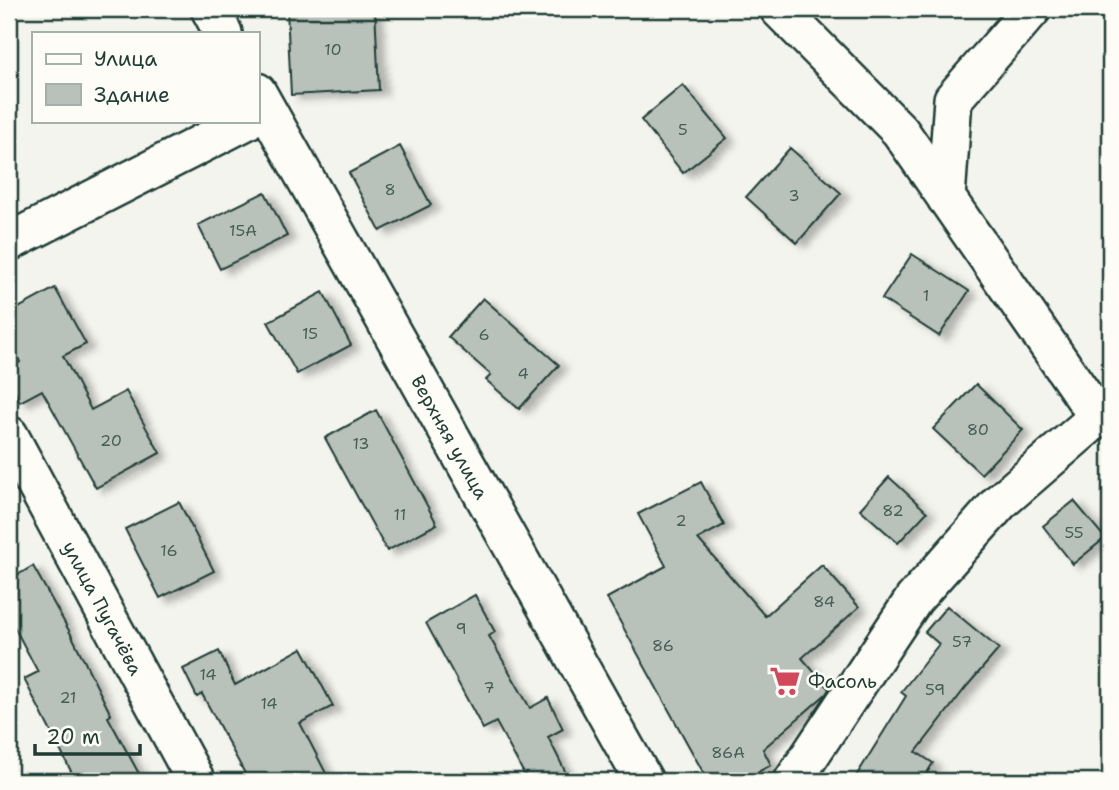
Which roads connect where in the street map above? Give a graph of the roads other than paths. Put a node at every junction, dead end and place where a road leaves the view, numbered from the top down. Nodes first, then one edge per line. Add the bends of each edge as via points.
1 (779, 9) edge
2 (1032, 9) edge
3 (259, 113) edge
4 (234, 122) edge
5 (946, 198) junction
6 (9, 242) edge
7 (1104, 412) edge
8 (9, 435) edge
9 (197, 781) edge
10 (644, 781) edge
11 (793, 781) edge

1 - 5 street via 900,131
2 - 5 street via 953,99
3 - 10 street, Верхняя улица
4 - 6 street
5 - 7 street
7 - 11 street via 1000,502 914,599
8 - 9 street, улица Пугачёва

